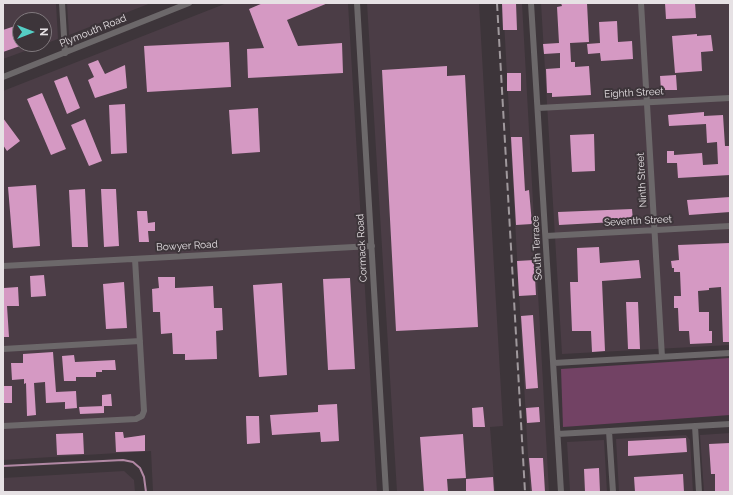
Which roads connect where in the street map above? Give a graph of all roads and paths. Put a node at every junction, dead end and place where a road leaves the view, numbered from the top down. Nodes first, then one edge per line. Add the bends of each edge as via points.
1 (62, 3) edge
2 (190, 3) edge
3 (358, 3) edge
4 (532, 3) edge
5 (641, 3) edge
6 (65, 53) junction
7 (3, 77) edge
8 (730, 98) edge
9 (647, 102) junction
10 (538, 108) junction
11 (730, 226) edge
12 (654, 230) junction
13 (546, 236) junction
14 (372, 246) junction
15 (135, 259) junction
16 (3, 266) edge
17 (140, 341) junction
18 (3, 349) edge
19 (730, 353) edge
20 (662, 357) junction
21 (554, 362) junction
22 (730, 424) edge
23 (3, 426) edge
24 (695, 426) junction
25 (610, 431) junction
26 (558, 434) junction
27 (386, 492) edge
28 (561, 492) edge
29 (613, 492) edge
30 (699, 492) edge

1 - 6 street
2 - 6 street, Plymouth Road
3 - 14 street, Cormack Road
4 - 10 street, South Terrace
5 - 9 street, Ninth Street
6 - 7 street, Plymouth Road
8 - 9 street, Eighth Street
9 - 10 street, Eighth Street
9 - 12 street, Ninth Street
10 - 13 street, South Terrace
11 - 12 street, Seventh Street
12 - 13 street, Seventh Street
12 - 20 street, Ninth Street
13 - 21 street, South Terrace
14 - 15 street, Bowyer Road
14 - 27 street, Cormack Road
15 - 16 street, Bowyer Road
15 - 17 street
17 - 18 street
17 - 23 street via 144,410 142,416 136,419
19 - 20 street
20 - 21 street
21 - 26 street, South Terrace
22 - 24 street
24 - 25 street
24 - 30 street
25 - 26 street
25 - 29 street
26 - 28 street, South Terrace

